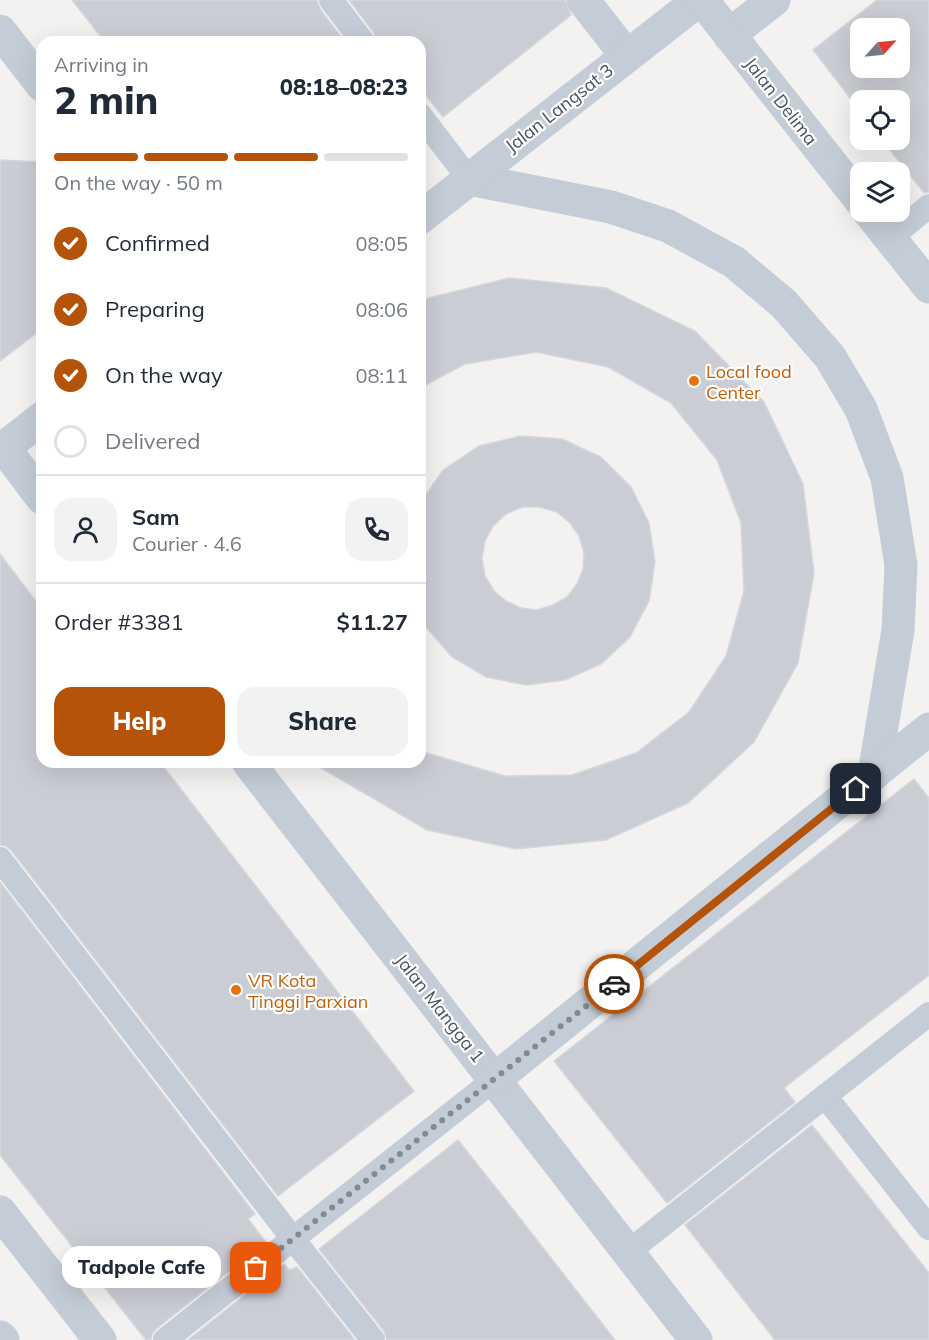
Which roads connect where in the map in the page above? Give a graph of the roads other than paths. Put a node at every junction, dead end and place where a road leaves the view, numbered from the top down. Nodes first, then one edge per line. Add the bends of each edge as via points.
1 (331, 0) edge
2 (584, 0) edge
3 (700, 0) edge
4 (774, 0) edge
5 (729, 35) junction
6 (358, 36) edge
7 (6, 51) edge
8 (626, 55) junction
9 (36, 80) edge
10 (426, 123) edge
11 (469, 179) junction
12 (850, 187) edge
13 (929, 206) edge
14 (426, 213) edge
15 (877, 222) edge
16 (890, 238) junction
17 (929, 287) edge
18 (36, 423) edge
19 (2, 450) edge
20 (36, 491) edge
21 (929, 729) edge
22 (253, 768) edge
23 (874, 774) junction
24 (0, 859) edge
25 (929, 1014) edge
26 (495, 1079) junction
27 (825, 1096) junction
28 (0, 1212) edge
29 (929, 1228) edge
30 (293, 1239) junction
31 (628, 1252) junction
32 (100, 1340) edge
33 (165, 1340) edge
34 (373, 1340) edge
35 (696, 1340) edge

1 - 6 lane
2 - 8 street
3 - 5 street, Jalan Delima
3 - 8 street, Jalan Langsat 3
4 - 5 street
5 - 12 street, Jalan Delima
7 - 9 street
8 - 11 street, Jalan Langsat 3
10 - 11 lane
11 - 14 street, Jalan Langsat 3
11 - 23 street via 611,207 668,226 734,262 784,304 830,357 861,409 887,478 901,565 898,630
13 - 16 lane
15 - 16 street
16 - 17 street
18 - 19 street
19 - 20 street
21 - 23 street
22 - 26 street, Jalan Mangga 1
23 - 26 street
24 - 30 lane
25 - 27 lane
26 - 30 lane
26 - 31 street, Jalan Mangga 1
27 - 29 lane
27 - 31 lane
28 - 32 street
30 - 33 lane
30 - 34 lane
31 - 35 street, Jalan Mangga 1

